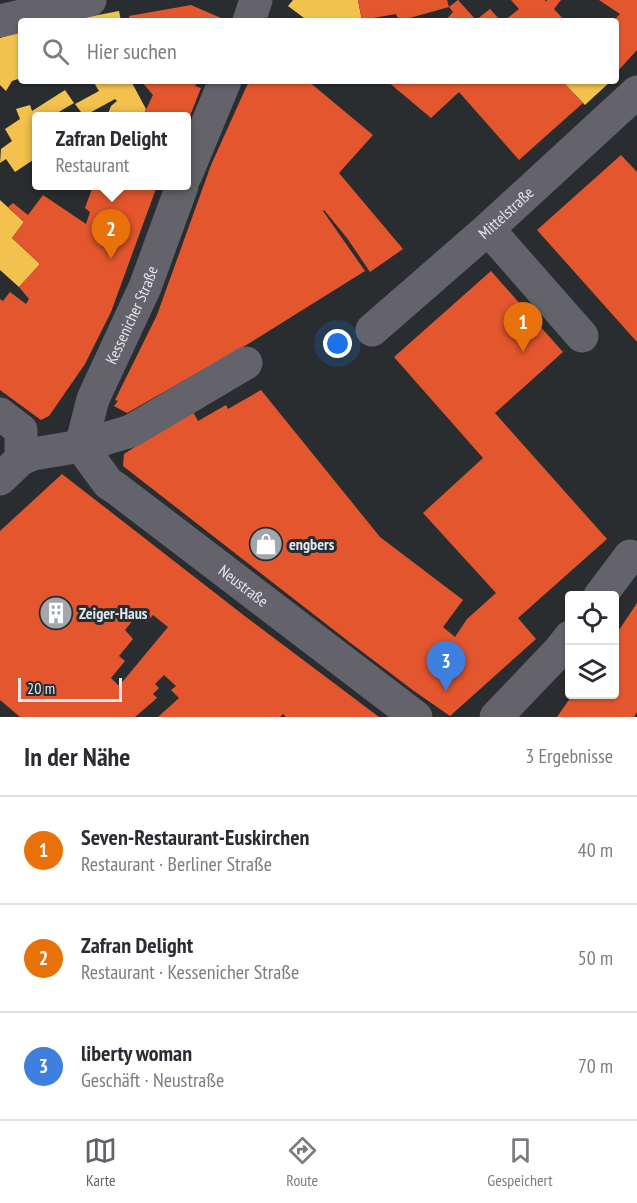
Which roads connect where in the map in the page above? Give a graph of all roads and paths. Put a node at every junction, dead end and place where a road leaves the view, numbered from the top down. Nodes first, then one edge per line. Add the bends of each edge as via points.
1 (90, 0) edge
2 (256, 0) edge
3 (250, 18) edge
4 (0, 21) edge
5 (224, 84) edge
6 (637, 92) edge
7 (191, 163) edge
8 (181, 190) edge
9 (488, 229) junction
10 (372, 330) dead end
11 (582, 336) dead end
12 (246, 363) dead end
13 (0, 414) edge
14 (81, 446) junction
15 (11, 469) edge
16 (630, 556) dead end
17 (604, 591) edge
18 (565, 643) edge
19 (416, 717) edge
20 (496, 717) edge

1 - 4 street
2 - 3 street
5 - 7 street
6 - 9 street, Mittelstraße
8 - 14 street, Kessenicher Straße via 145,287 93,399
9 - 10 street, Mittelstraße
9 - 11 street
12 - 14 street via 130,430
13 - 15 street via 21,430
14 - 15 street via 33,454
14 - 19 street, Neustraße via 108,483
16 - 17 street
18 - 20 street

